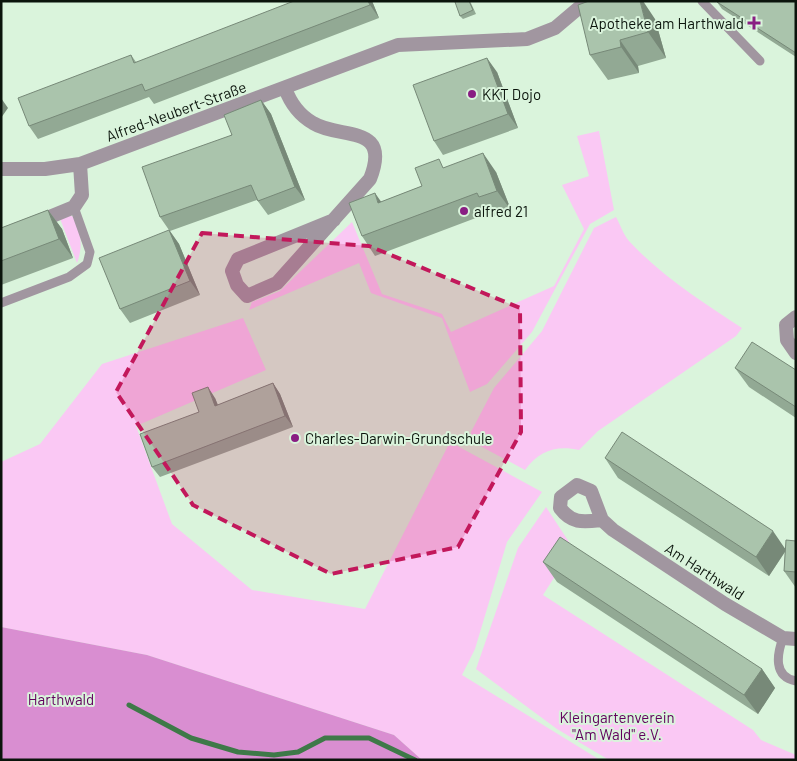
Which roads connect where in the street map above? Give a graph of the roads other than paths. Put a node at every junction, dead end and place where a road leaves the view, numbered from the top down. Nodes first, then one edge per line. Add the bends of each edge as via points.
1 (587, 1) edge
2 (702, 1) edge
3 (760, 60) dead end
4 (285, 88) junction
5 (80, 164) junction
6 (1, 168) edge
7 (74, 207) junction
8 (334, 220) junction
9 (1, 236) edge
10 (1, 303) edge
11 (796, 317) edge
12 (796, 353) edge
13 (602, 520) dead end
14 (789, 639) edge
15 (796, 681) edge

1 - 4 street, Alfred-Neubert-Straße via 555,28 527,39 398,45
2 - 3 lane
4 - 5 street, Alfred-Neubert-Straße
4 - 8 street via 292,104 314,124 365,138 375,150 376,164 370,179
5 - 6 street, Alfred-Neubert-Straße via 45,169
5 - 7 street via 82,195
7 - 9 street
7 - 10 lane via 90,252 87,264 69,277
8 - 8 street via 277,283 247,296 237,285 232,271 238,259
11 - 12 street via 786,325 787,340
13 - 14 street, Am Harthwald via 725,604
14 - 15 lane via 777,654 780,670 790,680

